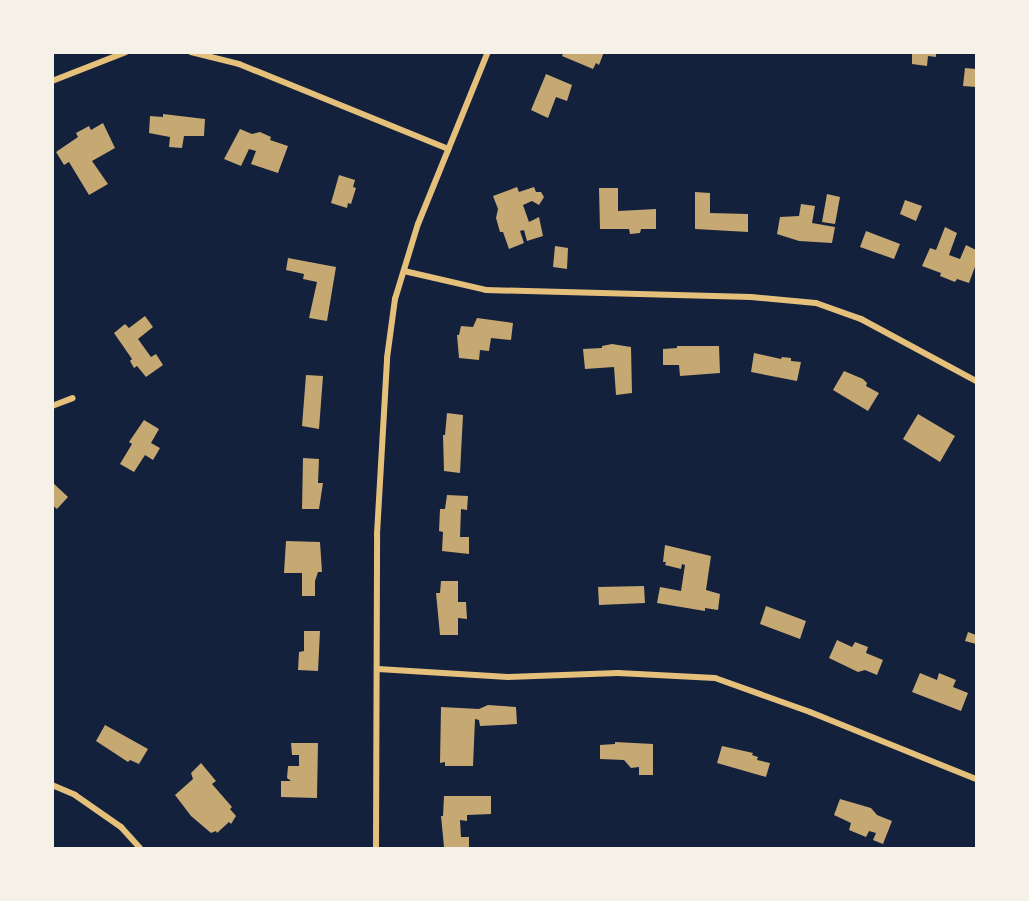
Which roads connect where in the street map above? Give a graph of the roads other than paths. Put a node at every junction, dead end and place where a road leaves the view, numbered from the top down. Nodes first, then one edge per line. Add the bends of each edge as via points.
1 (126, 52) edge
2 (191, 52) edge
3 (488, 52) edge
4 (52, 81) edge
5 (448, 148) junction
6 (404, 272) junction
7 (976, 381) edge
8 (73, 398) dead end
9 (52, 406) edge
10 (378, 669) junction
11 (976, 779) edge
12 (52, 784) edge
13 (140, 849) edge
14 (376, 849) edge

1 - 4 street
2 - 5 street via 260,72
3 - 5 street
5 - 6 street
6 - 7 street via 486,290 751,297 816,303 861,318
6 - 10 street via 395,299 381,431
8 - 9 street
10 - 11 street via 508,677 618,673 715,678
10 - 14 street
12 - 13 street via 121,827

